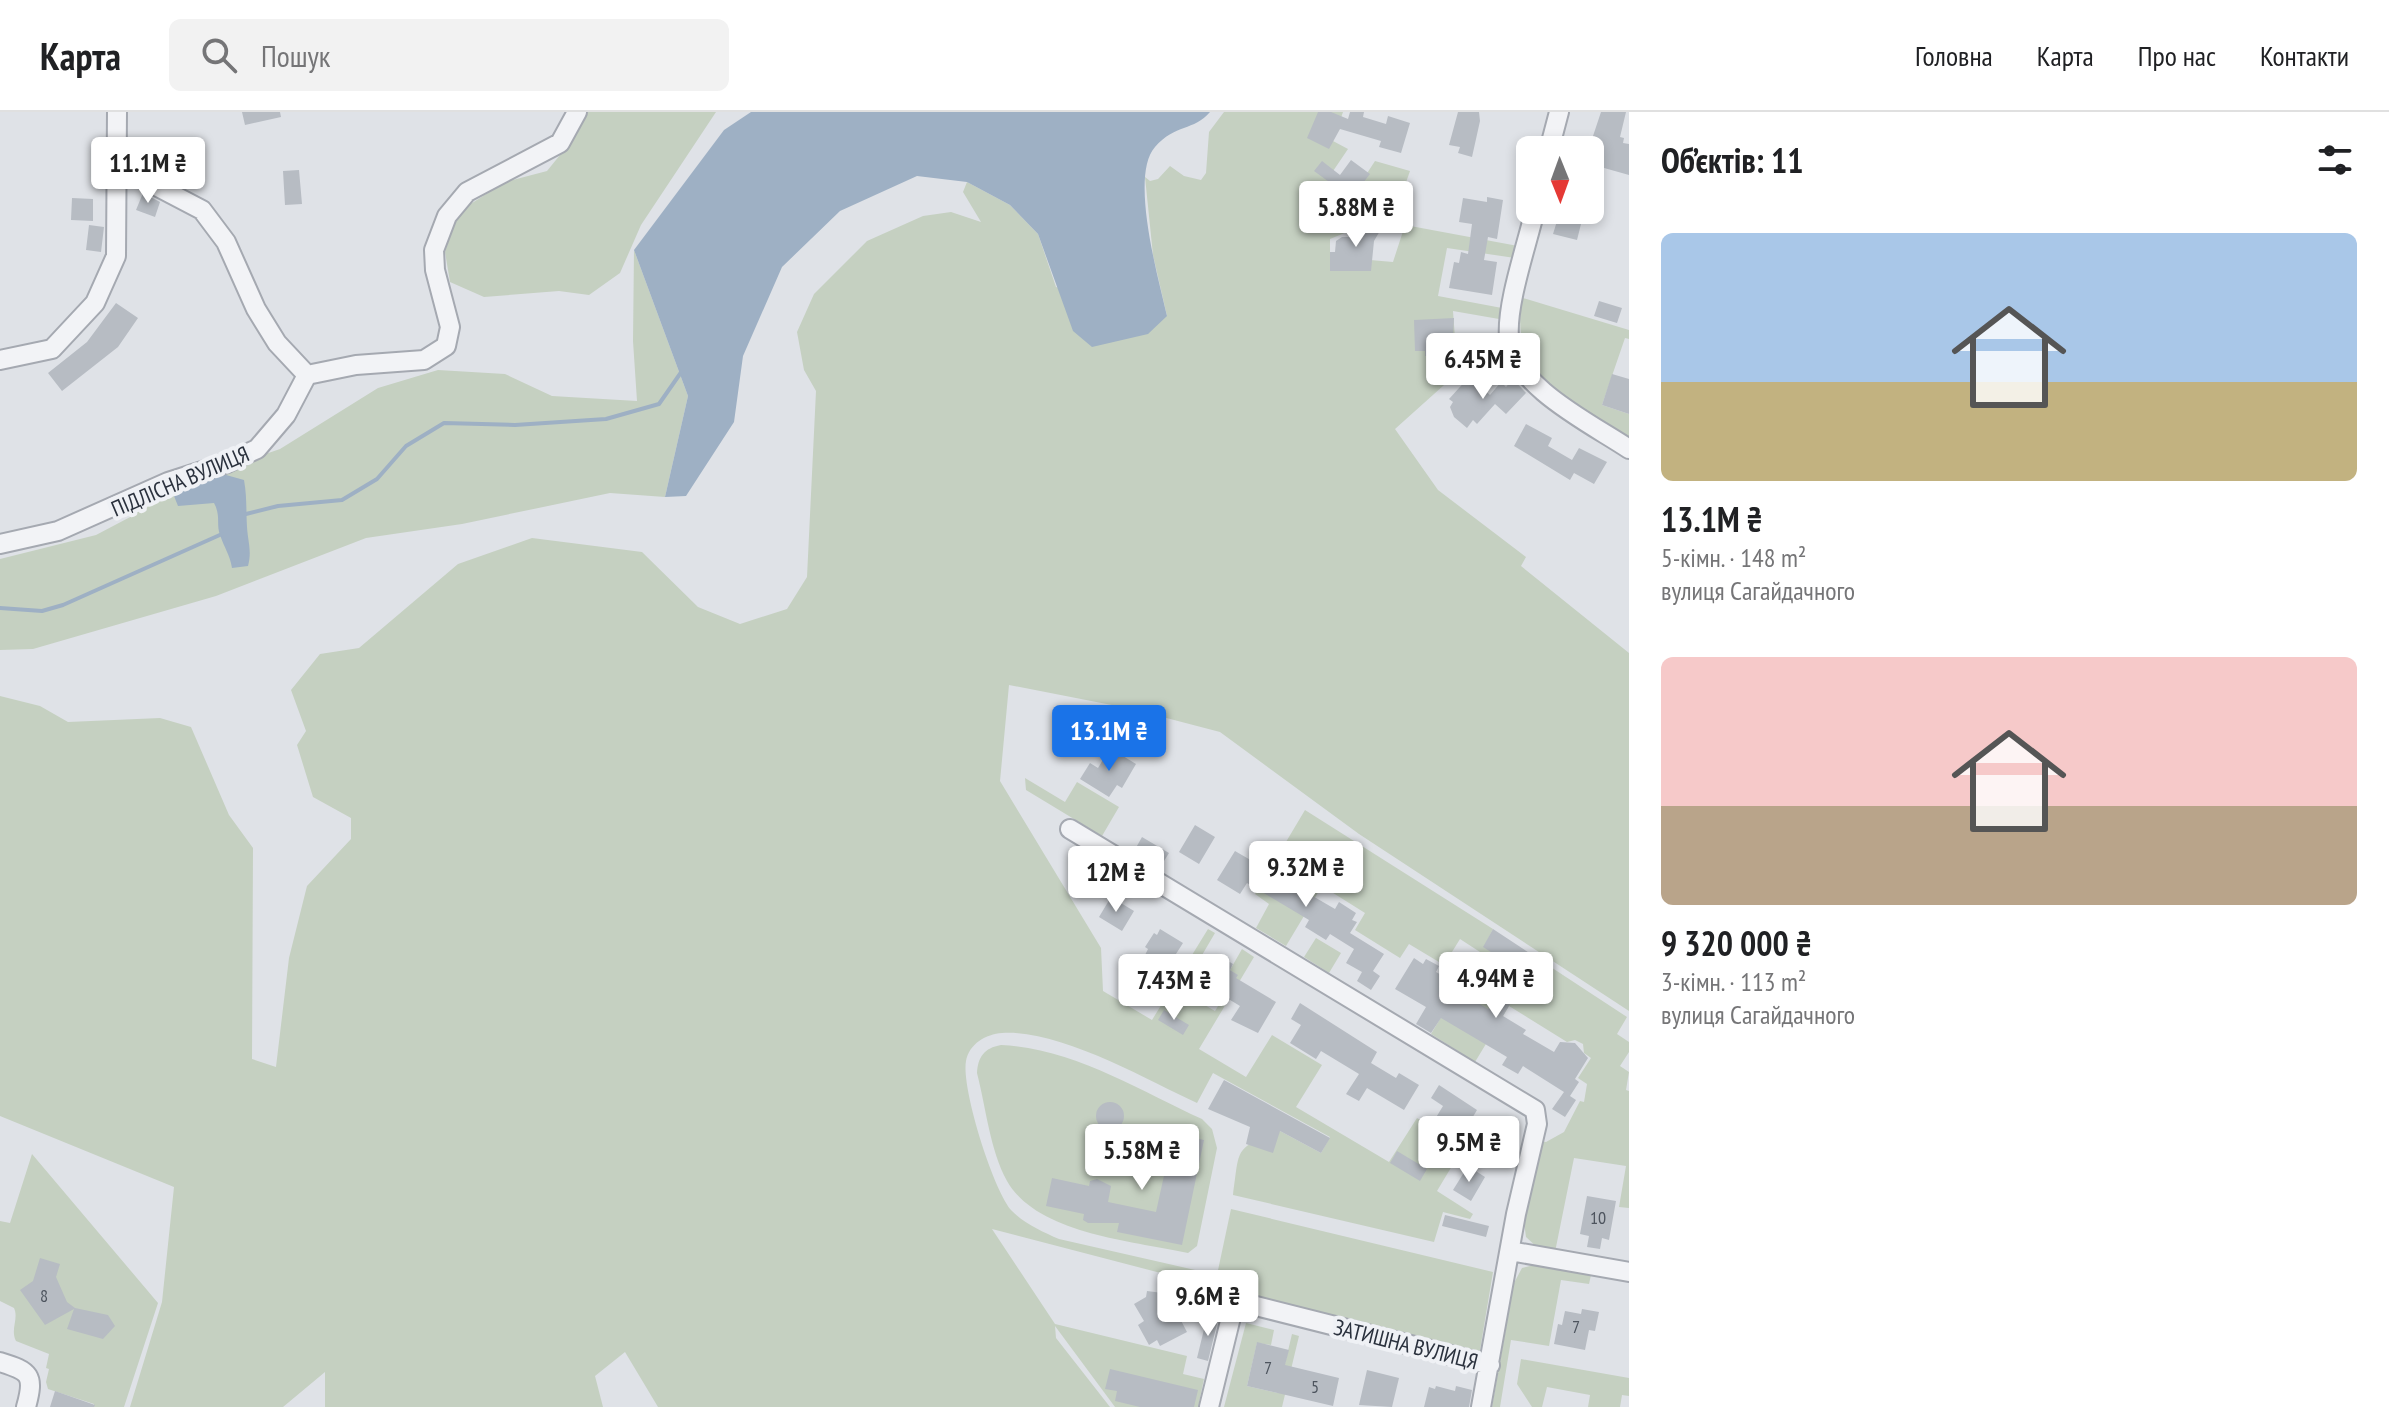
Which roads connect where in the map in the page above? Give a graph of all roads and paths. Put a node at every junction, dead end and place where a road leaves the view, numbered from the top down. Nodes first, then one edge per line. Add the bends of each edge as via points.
1 (117, 112) edge
2 (577, 112) edge
3 (1559, 112) edge
4 (1553, 136) edge
5 (116, 165) junction
6 (1532, 224) edge
7 (0, 360) edge
8 (307, 375) junction
9 (1629, 449) edge
10 (0, 544) edge
11 (1070, 829) dead end
12 (1510, 1251) junction
13 (1629, 1272) edge
14 (0, 1362) edge
15 (1490, 1365) junction
16 (26, 1407) edge
17 (1209, 1407) edge
18 (1481, 1407) edge

1 - 5 street
2 - 8 street via 560,143 467,192 447,216 434,250 450,327 446,346 424,360
3 - 4 street
5 - 7 street via 116,256 95,303 52,349
5 - 8 street via 202,210 226,242 277,343
6 - 9 street via 1512,308 1511,347 1544,392
8 - 10 street, ПІДЛІСНА ВУЛИЦЯ via 286,415 257,449 58,531
11 - 12 street via 1535,1110 1537,1124
12 - 13 street
12 - 15 street
14 - 16 street via 29,1374
15 - 17 street, ЗАТИШНА ВУЛИЦЯ via 1240,1306 1232,1313
15 - 18 street

